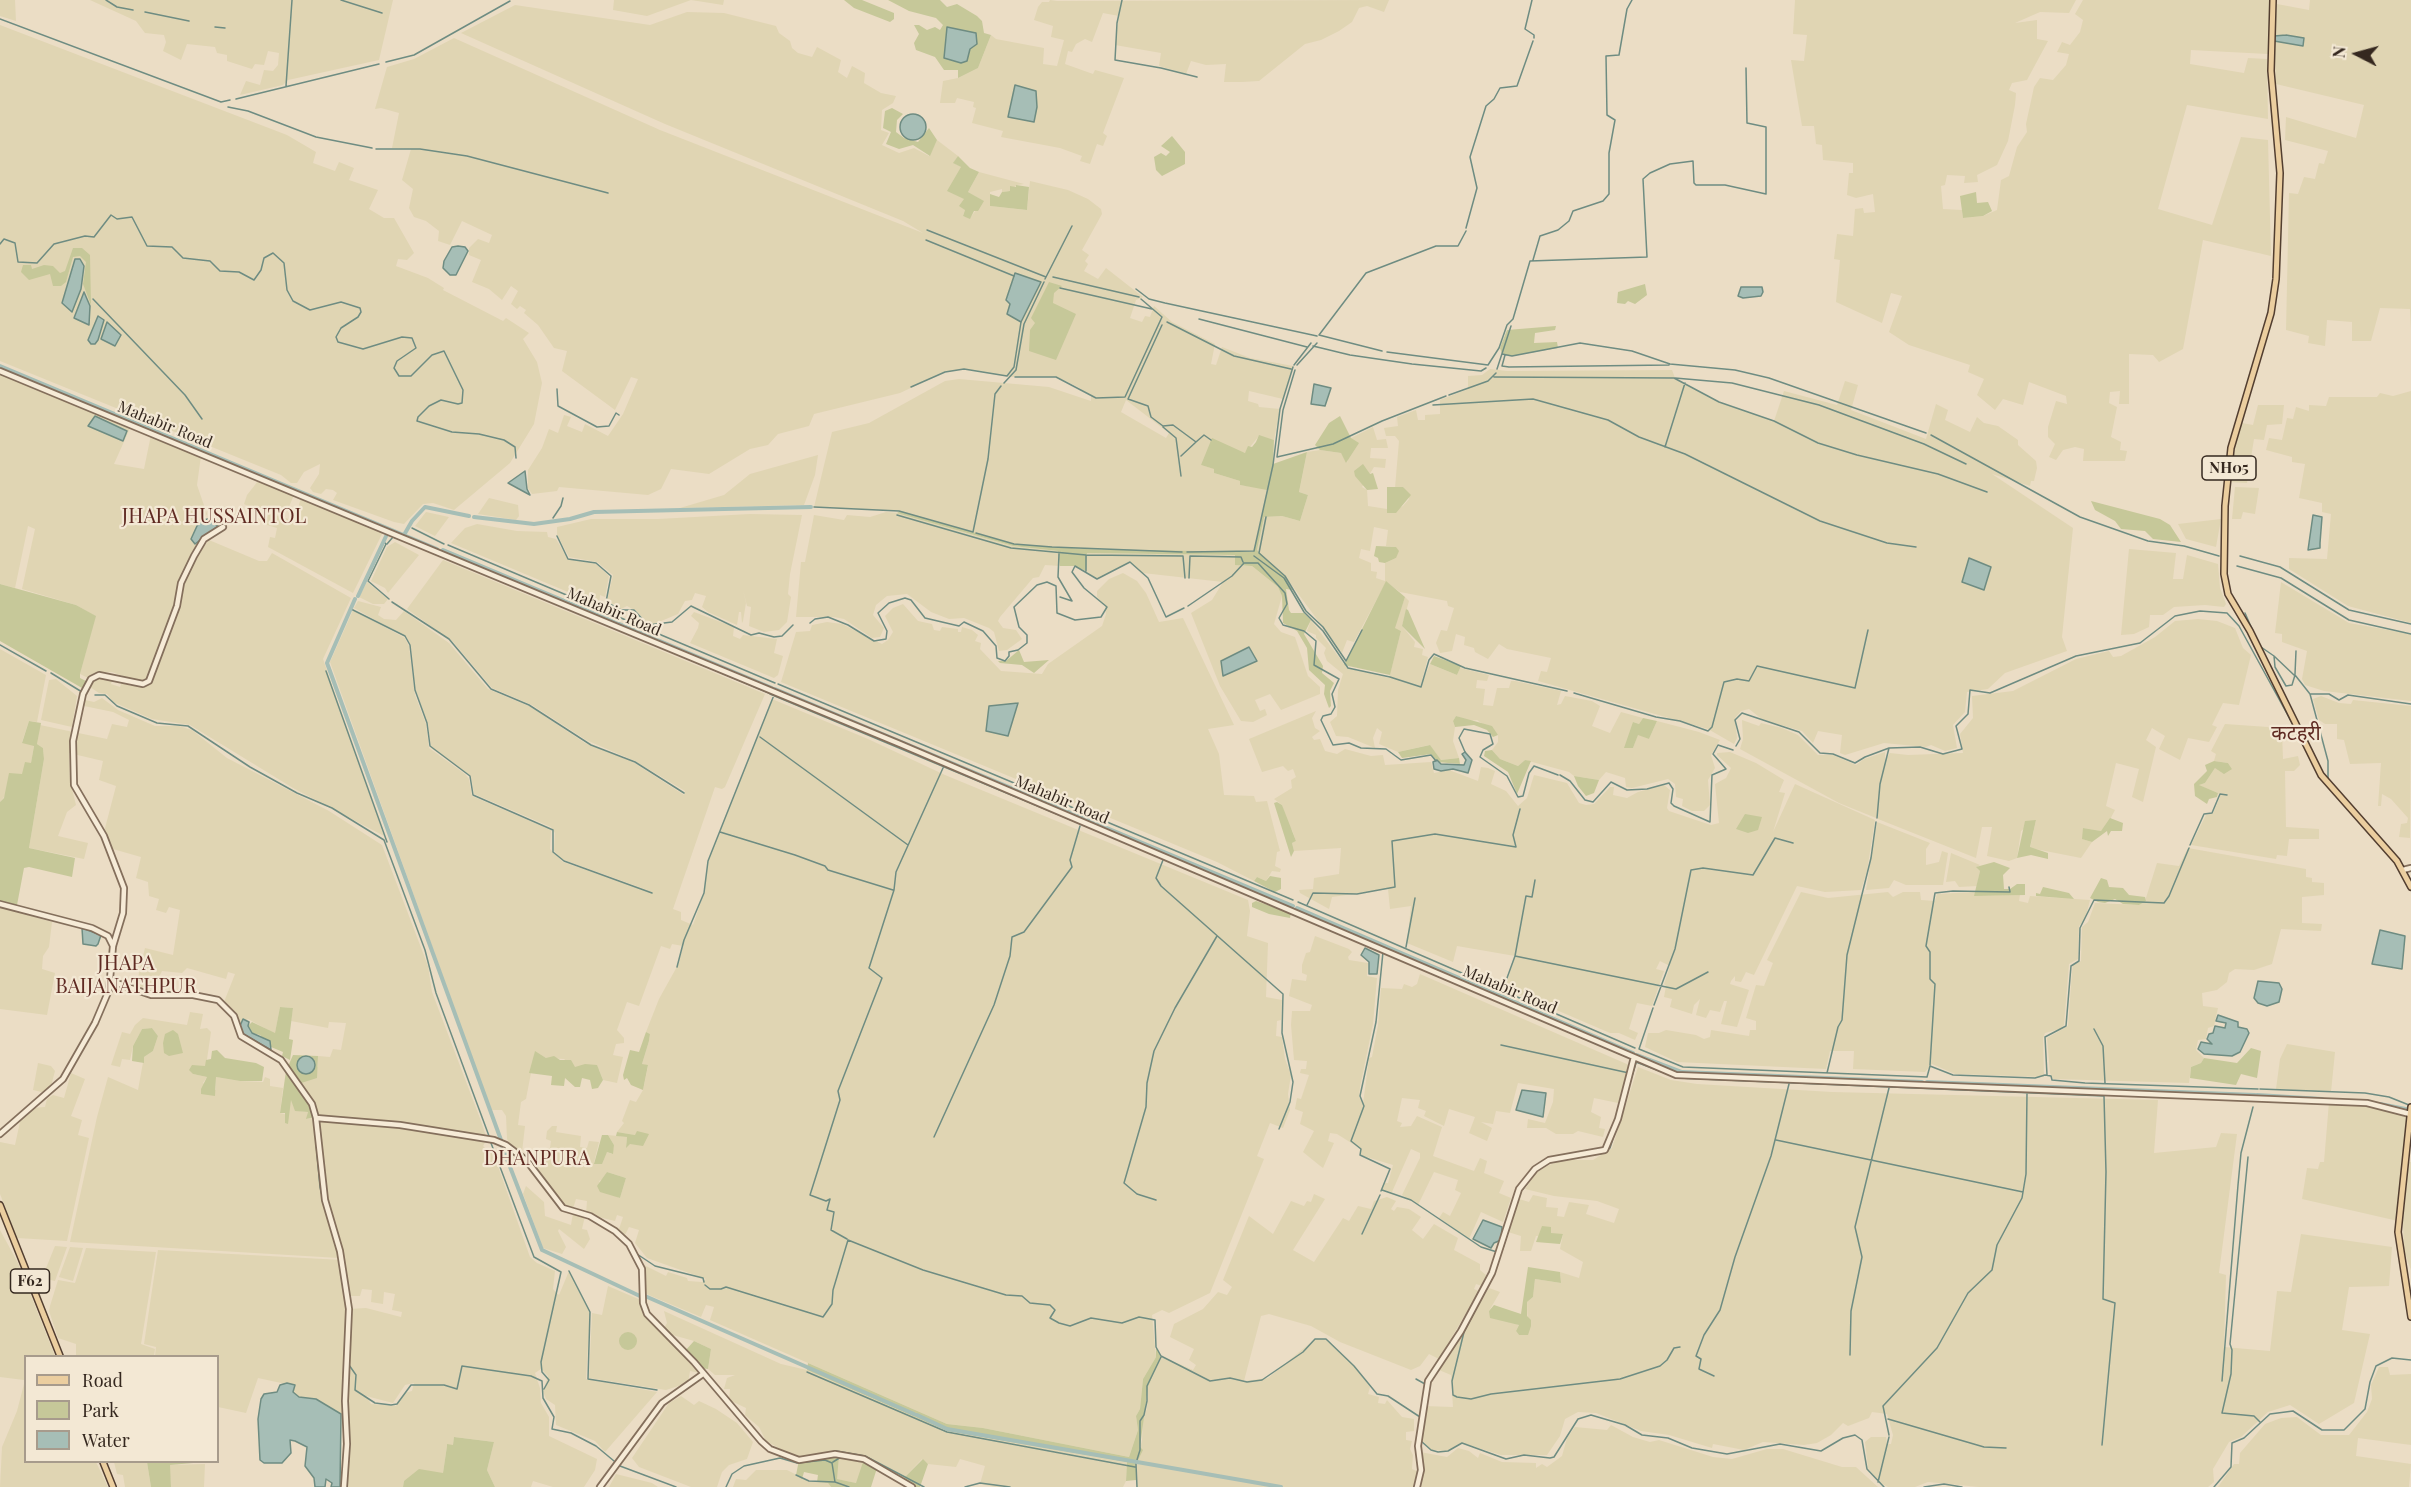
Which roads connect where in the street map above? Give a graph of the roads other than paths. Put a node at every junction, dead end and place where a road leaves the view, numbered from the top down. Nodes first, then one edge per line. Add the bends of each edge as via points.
1 (2272, 0) edge
2 (0, 371) edge
3 (223, 527) dead end
4 (2411, 868) edge
5 (2403, 870) junction
6 (2411, 887) edge
7 (0, 904) edge
8 (108, 936) junction
9 (117, 939) junction
10 (113, 946) junction
11 (111, 981) junction
12 (1634, 1057) junction
13 (2411, 1110) edge
14 (316, 1118) junction
15 (0, 1134) edge
16 (0, 1205) edge
17 (2411, 1317) edge
18 (60, 1355) edge
19 (703, 1374) junction
20 (104, 1463) edge
21 (113, 1487) edge
22 (344, 1487) edge
23 (600, 1487) edge
24 (912, 1487) edge
25 (1418, 1487) edge

1 - 5 main road, NH05 via 2271,71 2280,173 2276,279 2271,313 2231,448 2224,574 2228,594 2321,775
2 - 12 street, Mahabir Road via 900,744
3 - 9 street via 204,539 194,555 149,681 143,684 99,675 91,679 84,693 73,741 74,785 104,836 120,876 124,899
4 - 5 street
5 - 6 main road, NH05
7 - 8 street
8 - 9 street
8 - 10 street
9 - 10 street
10 - 11 street
11 - 14 street via 142,993 201,995 224,1004 234,1016 241,1036 288,1068 312,1104
11 - 15 street via 106,1001 63,1079
12 - 13 street, Mahabir Road via 1676,1075 2367,1103
12 - 25 street via 1618,1119 1605,1150 1549,1160 1534,1169 1519,1189 1492,1272 1428,1381 1419,1440
13 - 17 main road via 2398,1232
14 - 19 street via 400,1125 506,1145 527,1161 563,1208 590,1216 629,1244 642,1269 647,1314
14 - 22 street via 322,1185 340,1251 349,1309
16 - 18 main road, F62
19 - 23 street via 662,1402
19 - 24 street via 770,1449 799,1460 835,1454 864,1459
20 - 21 main road

